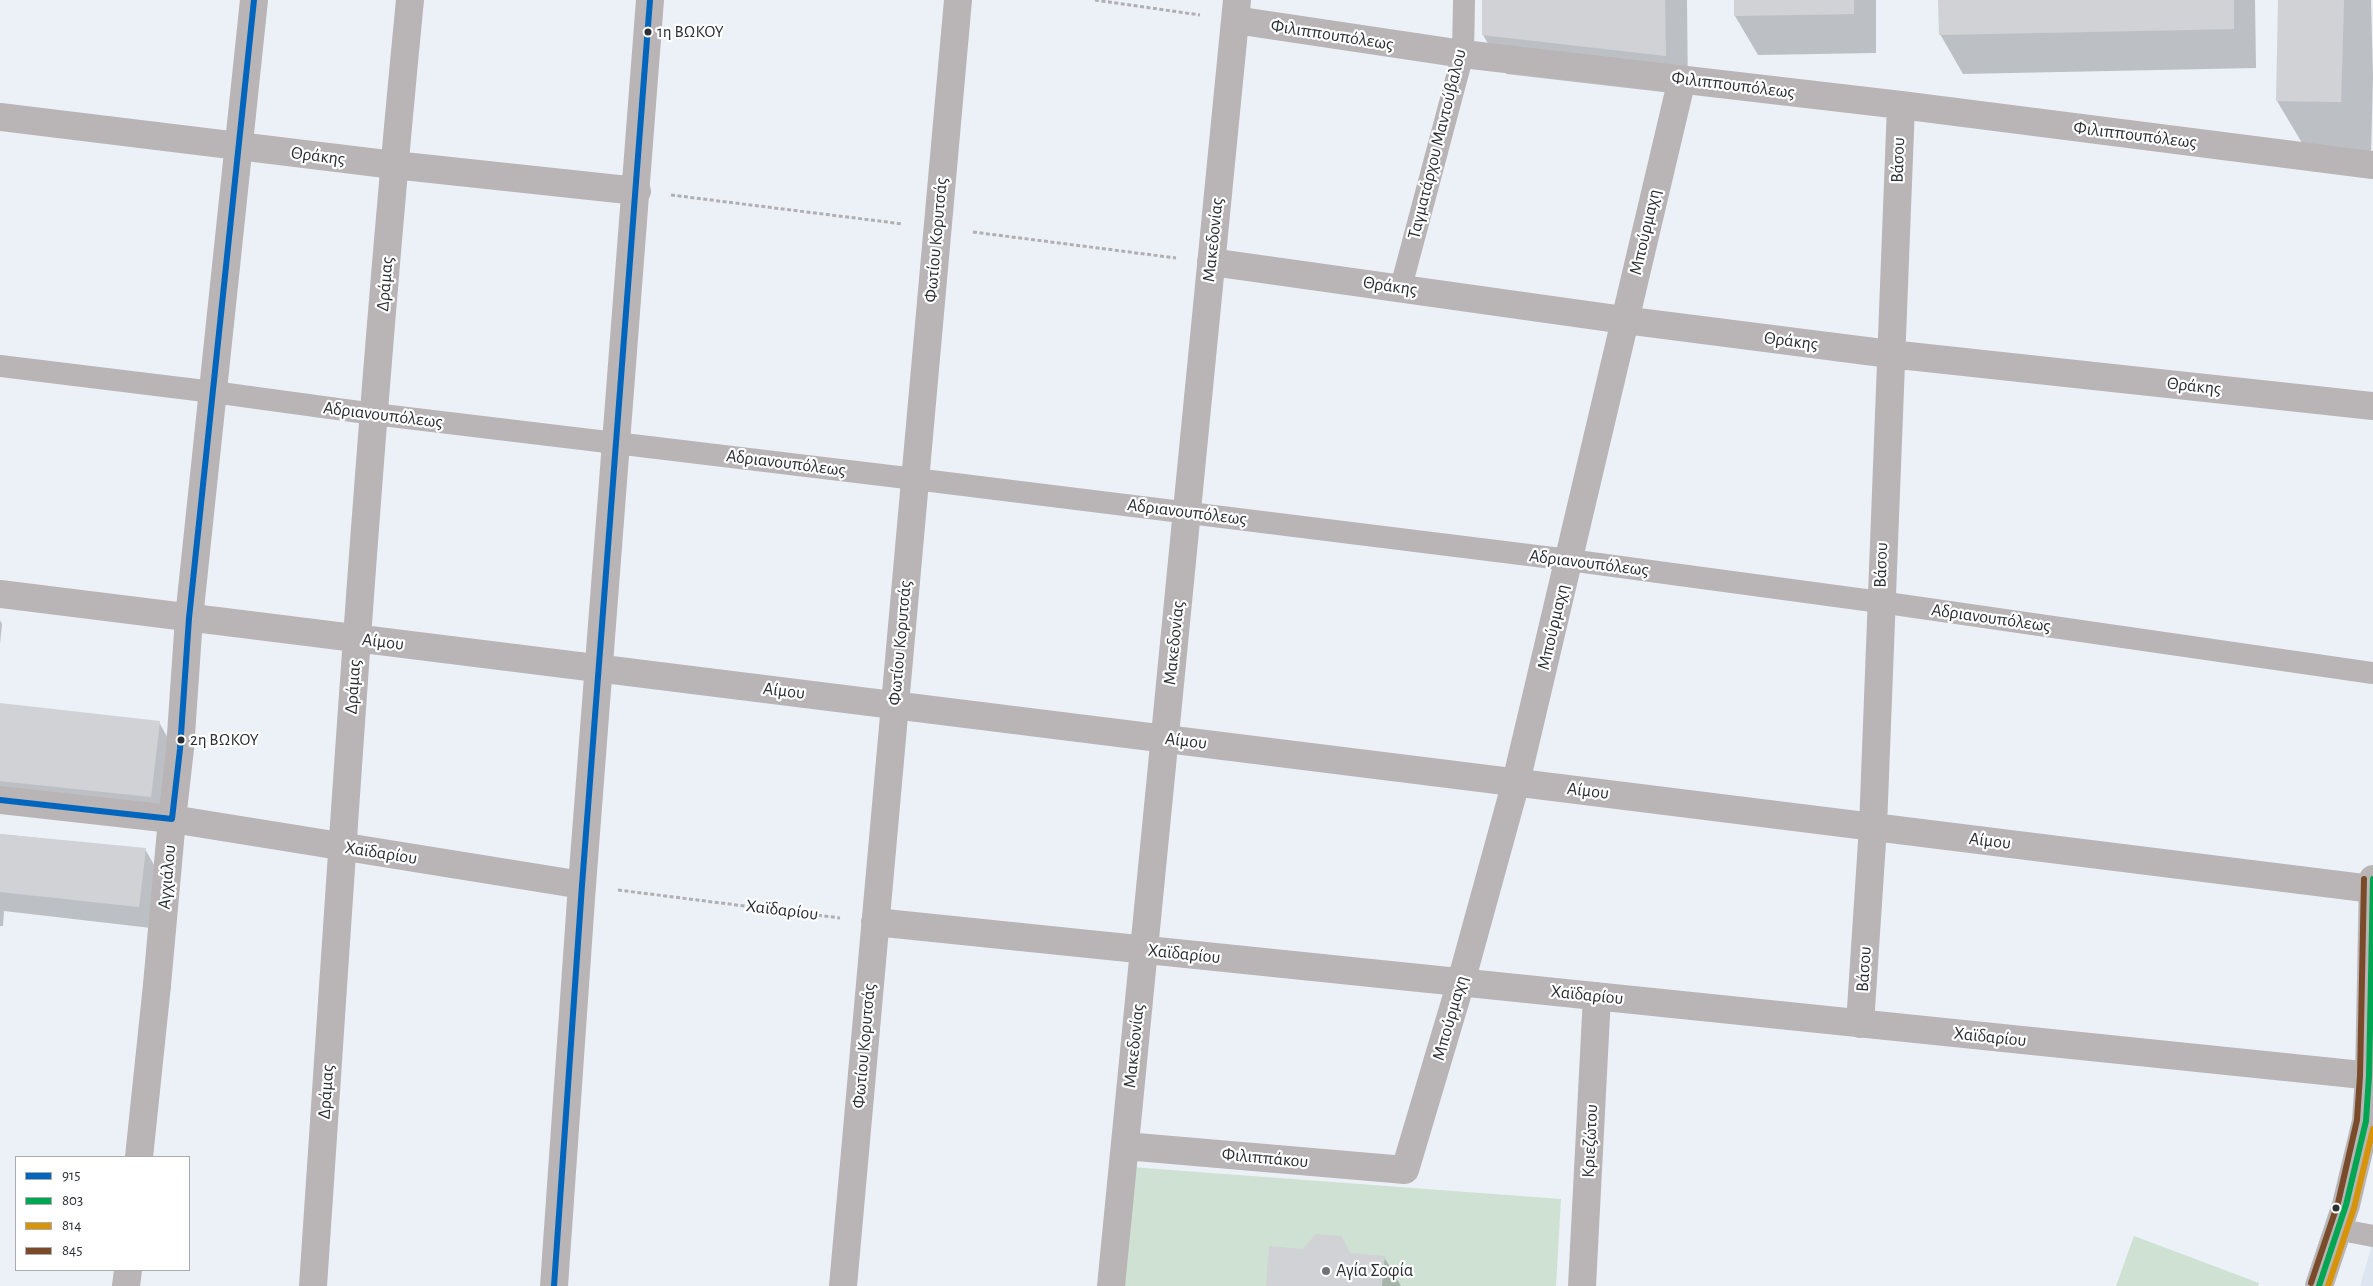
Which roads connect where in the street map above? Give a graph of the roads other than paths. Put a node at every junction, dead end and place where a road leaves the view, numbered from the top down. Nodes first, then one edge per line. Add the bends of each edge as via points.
1 (254, 0) edge
2 (410, 0) edge
3 (650, 0) edge
4 (958, 0) edge
5 (1464, 0) edge
6 (1236, 10) edge
7 (1463, 54) junction
8 (1682, 79) junction
9 (1901, 105) junction
10 (0, 117) edge
11 (240, 147) junction
12 (394, 165) junction
13 (2373, 165) edge
14 (637, 191) junction
15 (1211, 262) junction
16 (1401, 287) junction
17 (1624, 320) junction
18 (1890, 354) junction
19 (0, 366) edge
20 (213, 392) junction
21 (2373, 406) edge
22 (374, 414) junction
23 (616, 442) junction
24 (916, 479) junction
25 (1186, 512) junction
26 (1569, 560) junction
27 (0, 594) edge
28 (1880, 602) junction
29 (189, 618) junction
30 (357, 638) junction
31 (598, 668) junction
32 (2373, 673) edge
33 (894, 705) junction
34 (1164, 738) junction
35 (1516, 782) junction
36 (0, 800) edge
37 (172, 819) junction
38 (1873, 826) junction
39 (343, 847) junction
40 (2373, 879) edge
41 (582, 885) junction
42 (2373, 889) edge
43 (875, 922) junction
44 (1144, 950) junction
45 (1461, 982) junction
46 (1597, 996) junction
47 (1860, 1024) junction
48 (2371, 1076) edge
49 (1125, 1146) junction
50 (140, 1156) edge
51 (1405, 1170) joint
52 (2336, 1229) junction
53 (2373, 1236) edge
54 (128, 1271) edge
55 (126, 1286) edge
56 (314, 1286) edge
57 (554, 1286) edge
58 (843, 1286) edge
59 (1111, 1286) edge
60 (1582, 1286) edge
61 (2318, 1286) edge

1 - 11 street, Αγχιάλου
2 - 12 street, Δράμας
3 - 14 street
4 - 24 street, Φωτίου Κορυτσάς
5 - 7 lane, Ταγματάρχου Μαντούβαλου
6 - 7 street, Φιλιππουπόλεως
6 - 15 street, Μακεδονίας
7 - 8 street, Φιλιππουπόλεως
7 - 16 lane, Ταγματάρχου Μαντούβαλου
8 - 9 street, Φιλιππουπόλεως
8 - 17 street, Μπούρμαχη
9 - 13 street, Φιλιππουπόλεως
9 - 18 street, Βάσου
10 - 11 street, Θράκης
11 - 12 street, Θράκης
11 - 20 street, Αγχιάλου
12 - 14 street, Θράκης
12 - 22 street, Δράμας
14 - 23 street
15 - 16 street, Θράκης
15 - 25 street, Μακεδονίας
16 - 17 street, Θράκης
17 - 18 street, Θράκης
17 - 26 street, Μπούρμαχη
18 - 21 street, Θράκης
18 - 28 street, Βάσου
19 - 20 lane, Αδριανουπόλεως
20 - 22 lane, Αδριανουπόλεως
20 - 29 street, Αγχιάλου
22 - 23 lane, Αδριανουπόλεως
22 - 30 street, Δράμας
23 - 24 lane, Αδριανουπόλεως
23 - 31 street
24 - 25 lane, Αδριανουπόλεως
24 - 33 street, Φωτίου Κορυτσάς
25 - 26 lane, Αδριανουπόλεως
25 - 34 street, Μακεδονίας
26 - 28 lane, Αδριανουπόλεως
26 - 35 street, Μπούρμαχη
27 - 29 street, Αίμου
28 - 32 lane, Αδριανουπόλεως
28 - 38 street, Βάσου
29 - 30 street, Αίμου
29 - 37 street, Αγχιάλου
30 - 31 street, Αίμου
30 - 39 street, Δράμας
31 - 33 street, Αίμου
31 - 41 street
33 - 34 street, Αίμου
33 - 43 street, Φωτίου Κορυτσάς
34 - 35 street, Αίμου
34 - 44 street, Μακεδονίας
35 - 38 street, Αίμου
35 - 45 street, Μπούρμαχη
36 - 37 street, Χαϊδαρίου
37 - 39 street, Χαϊδαρίου
37 - 50 street, Αγχιάλου
38 - 42 street, Αίμου
38 - 47 street, Βάσου
39 - 41 street, Χαϊδαρίου
39 - 56 street, Δράμας
40 - 42 street
41 - 57 street
42 - 48 street
43 - 44 street, Χαϊδαρίου
43 - 58 street, Φωτίου Κορυτσάς
44 - 45 street, Χαϊδαρίου
44 - 49 street, Μακεδονίας
45 - 46 street, Χαϊδαρίου
45 - 51 street, Μπούρμαχη
46 - 47 street, Χαϊδαρίου
46 - 60 street, Κριεζώτου
47 - 48 street, Χαϊδαρίου
48 - 52 street via 2363,1137 2346,1205
49 - 51 street, Φιλιππάκου
49 - 59 street, Μακεδονίας
52 - 53 lane
52 - 61 street
54 - 55 street

